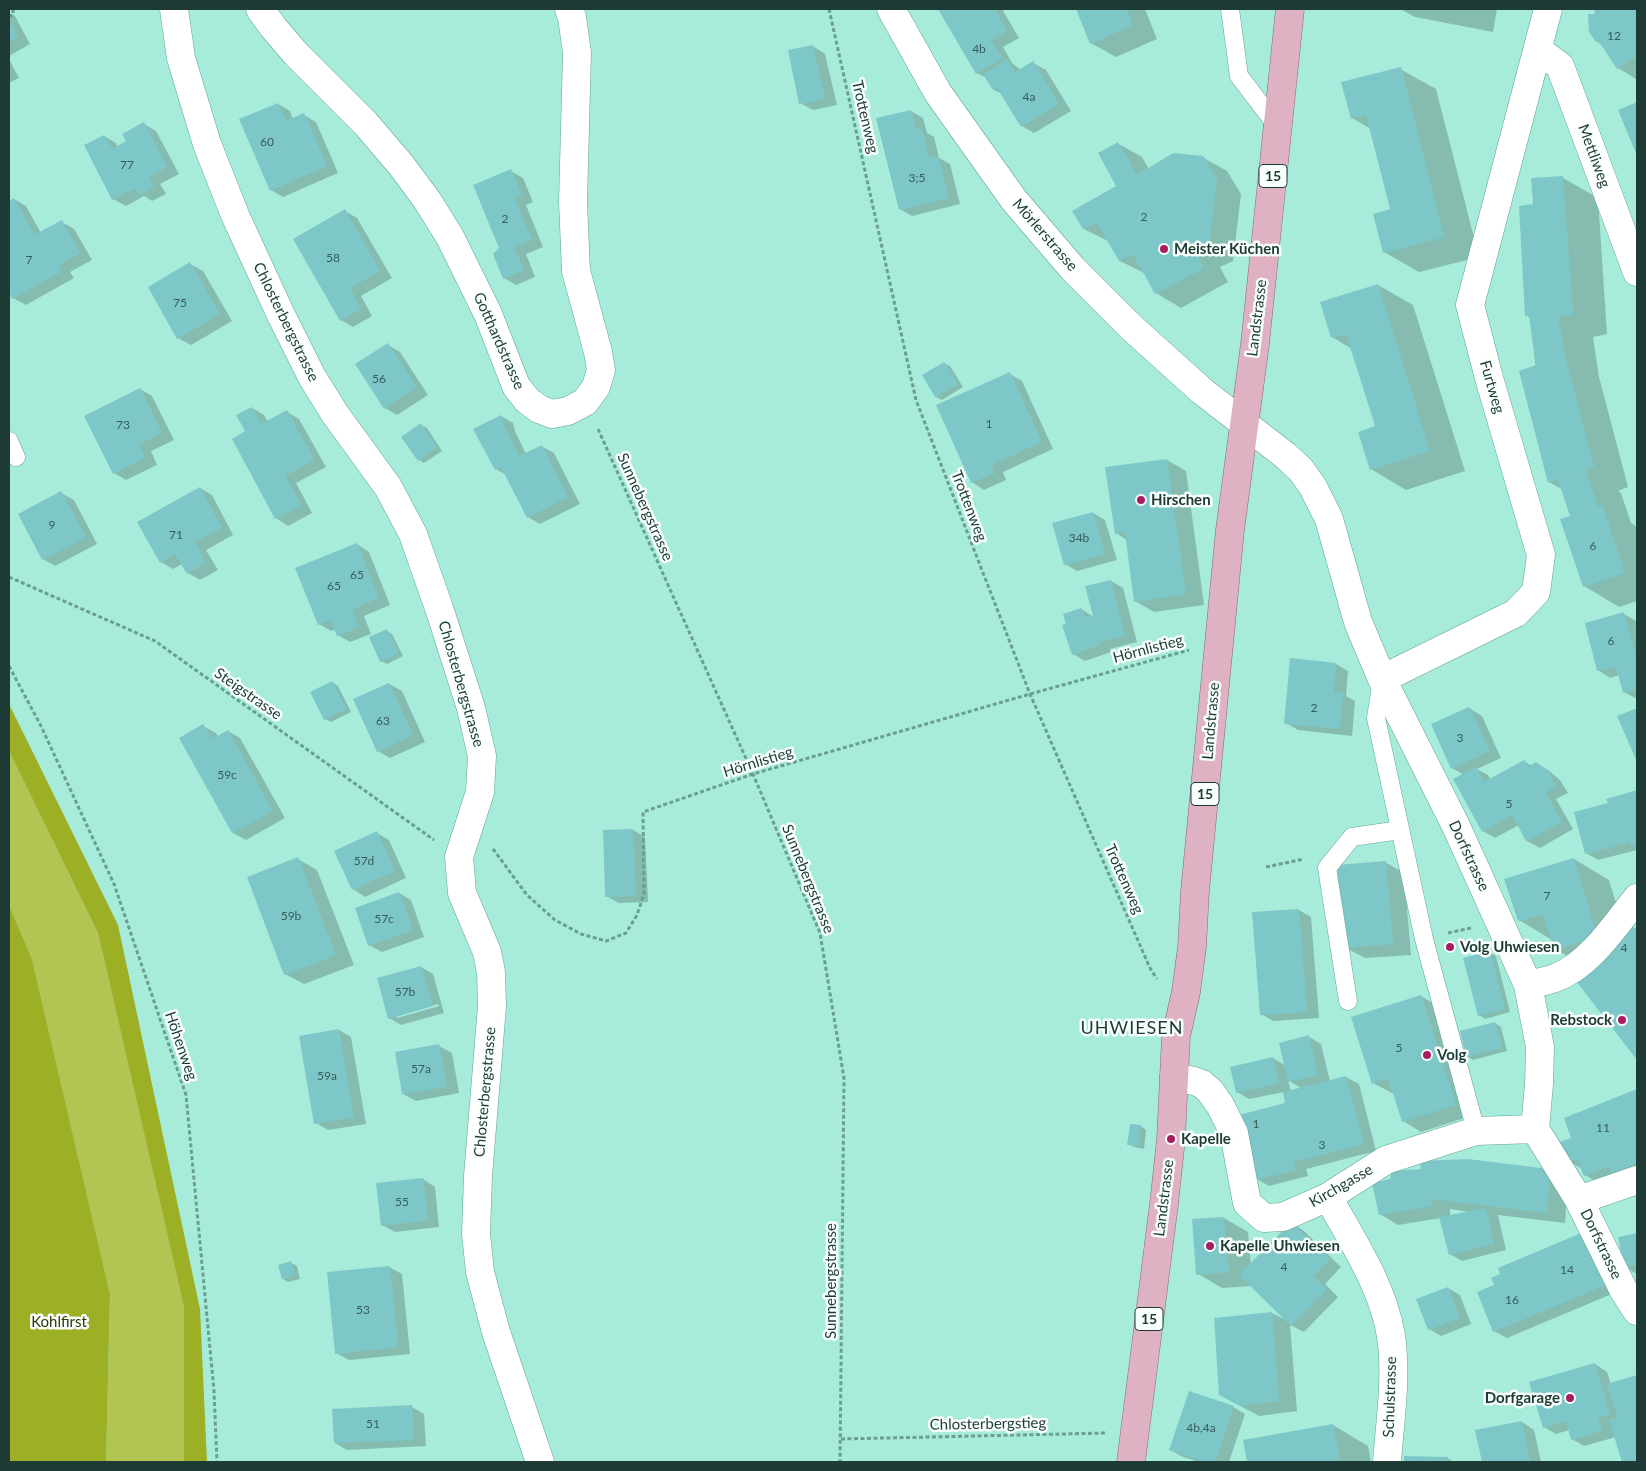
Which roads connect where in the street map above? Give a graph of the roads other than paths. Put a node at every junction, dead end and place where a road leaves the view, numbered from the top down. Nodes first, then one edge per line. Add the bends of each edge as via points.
1 (174, 9) edge
2 (260, 9) edge
3 (569, 9) edge
4 (892, 9) edge
5 (1230, 9) edge
6 (1290, 9) edge
7 (1548, 9) edge
8 (1538, 50) junction
9 (1278, 127) junction
10 (1637, 272) edge
11 (1243, 423) junction
12 (1382, 679) junction
13 (1400, 830) junction
14 (1637, 898) edge
15 (1528, 985) junction
16 (1348, 1000) dead end
17 (1174, 1077) junction
18 (1535, 1129) junction
19 (1476, 1131) junction
20 (1637, 1180) edge
21 (1328, 1197) junction
22 (1579, 1200) junction
23 (1637, 1312) edge
24 (540, 1462) edge
25 (1132, 1462) edge
26 (1387, 1462) edge

1 - 24 street, Chlosterbergstrasse via 181,58 207,144 236,215 312,378 388,488 413,534 472,708 482,756 480,792 463,845 462,894 487,952 492,1006 476,1234 480,1272 496,1332
2 - 3 street, Gotthardstrasse via 296,54 366,124 427,200 450,237 488,314 516,386 527,400 552,414 568,411 585,402 596,387 601,370 576,271 573,202 577,53
4 - 11 street, Mörlerstrasse via 938,93 1014,200 1073,269 1131,327
5 - 9 lane via 1238,76
6 - 9 main road, Landstrasse / 15
7 - 8 street, Furtweg
8 - 10 street, Mettliweg via 1560,66
8 - 12 street, Furtweg via 1470,305 1541,555 1536,592 1516,613
9 - 11 main road, Landstrasse / 15 via 1255,344
11 - 12 street, Dorfstrasse via 1286,456 1313,487 1328,518 1358,622
11 - 17 main road, Landstrasse / 15 via 1220,632 1192,947 1176,1036
12 - 13 lane via 1376,718
12 - 15 street, Dorfstrasse via 1455,824
13 - 16 lane via 1352,837 1327,868
13 - 19 lane via 1424,940
14 - 15 street via 1599,946 1577,966 1556,978
15 - 18 street, Dorfstrasse via 1540,1047
17 - 21 street, Kirchgasse via 1202,1084 1220,1105 1234,1133 1247,1203 1264,1218 1283,1216
17 - 25 main road, Landstrasse / 15 via 1164,1204
18 - 19 street, Kirchgasse
18 - 22 street, Dorfstrasse
19 - 21 street, Kirchgasse via 1386,1160
20 - 22 street
21 - 26 street, Schulstrasse via 1381,1298 1391,1336 1394,1380
22 - 23 street, Dorfstrasse

